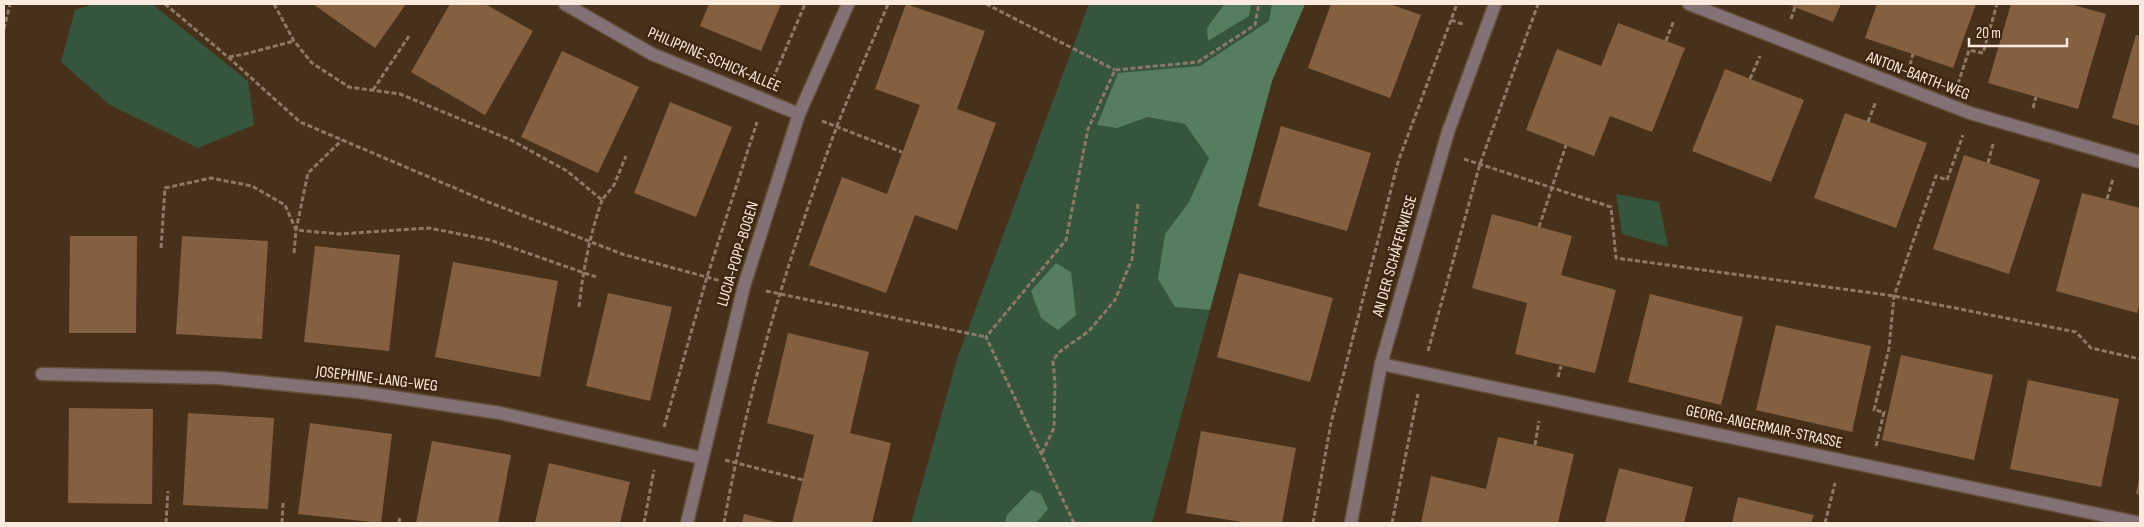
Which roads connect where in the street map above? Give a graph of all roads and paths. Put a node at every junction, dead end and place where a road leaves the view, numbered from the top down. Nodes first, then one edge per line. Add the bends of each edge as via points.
1 (10, 4) edge
2 (165, 4) edge
3 (274, 4) edge
4 (564, 4) edge
5 (805, 4) edge
6 (848, 4) edge
7 (888, 4) edge
8 (986, 4) edge
9 (1259, 4) edge
10 (1457, 4) edge
11 (1495, 4) edge
12 (1538, 4) edge
13 (1689, 4) edge
14 (1997, 4) edge
15 (1795, 7) dead end
16 (1791, 18) dead end
17 (4, 29) edge
18 (1669, 34) dead end
19 (409, 36) dead end
20 (294, 41) junction
21 (1666, 41) dead end
22 (1913, 54) dead end
23 (228, 57) junction
24 (1911, 62) dead end
25 (1115, 70) junction
26 (1754, 71) dead end
27 (1960, 78) dead end
28 (1750, 79) dead end
29 (372, 90) junction
30 (2036, 97) dead end
31 (764, 100) junction
32 (2033, 105) dead end
33 (1872, 113) dead end
34 (800, 114) junction
35 (1868, 122) dead end
36 (837, 126) junction
37 (342, 140) junction
38 (1566, 145) dead end
39 (902, 152) dead end
40 (1442, 152) junction
41 (1990, 154) dead end
42 (626, 156) dead end
43 (1956, 156) dead end
44 (2140, 162) edge
45 (1988, 163) dead end
46 (1480, 164) junction
47 (1551, 187) junction
48 (2110, 192) dead end
49 (2107, 199) dead end
50 (602, 200) junction
51 (1138, 204) dead end
52 (1539, 227) dead end
53 (296, 230) junction
54 (589, 241) junction
55 (161, 248) dead end
56 (294, 253) dead end
57 (582, 273) junction
58 (596, 277) dead end
59 (707, 277) junction
60 (744, 286) junction
61 (779, 294) junction
62 (1894, 296) junction
63 (579, 307) dead end
64 (986, 337) junction
65 (2140, 359) edge
66 (1381, 364) junction
67 (1561, 366) dead end
68 (1422, 372) junction
69 (42, 374) dead end
70 (1558, 377) dead end
71 (1877, 439) dead end
72 (658, 448) junction
73 (1042, 454) junction
74 (702, 458) junction
75 (735, 462) junction
76 (803, 480) dead end
77 (168, 491) dead end
78 (1833, 495) dead end
79 (283, 503) dead end
80 (400, 516) dead end
81 (166, 523) edge
82 (282, 523) edge
83 (399, 523) edge
84 (644, 523) edge
85 (687, 523) edge
86 (724, 523) edge
87 (1074, 523) edge
88 (1313, 523) edge
89 (1351, 523) edge
90 (1392, 523) edge
91 (1825, 523) edge
92 (2140, 523) edge

1 - 17 path
2 - 23 path
3 - 20 path
4 - 31 street, PHILIPPINE-SCHICK-ALLEE via 652,54
5 - 31 path
6 - 34 street, LUCIA-POPP-BOGEN
7 - 36 path
8 - 25 path
9 - 25 path via 1255,26 1198,62
10 - 88 path via 1398,162 1331,423
11 - 40 street, AN DER SCHÄFERWIESE
12 - 46 path
13 - 44 street, ANTON-BARTH-WEG via 1970,113
14 - 27 path via 1983,53 1969,50
15 - 16 path
18 - 21 path
19 - 29 path
20 - 23 path
20 - 29 path via 312,63 349,87
22 - 24 path
23 - 37 path via 300,122
25 - 64 path via 1088,129 1066,240
26 - 28 path
29 - 50 path via 400,94 511,140 567,171
30 - 32 path
31 - 34 street, PHILIPPINE-SCHICK-ALLEE
31 - 59 path
33 - 35 path
34 - 60 street, LUCIA-POPP-BOGEN
36 - 39 path
36 - 61 path
37 - 53 path via 308,173
37 - 54 path
38 - 47 path
40 - 46 path
40 - 66 street, AN DER SCHÄFERWIESE
41 - 45 path
42 - 50 path via 614,185
43 - 62 path via 1947,180 1936,176
46 - 47 path
46 - 68 path
47 - 52 path
47 - 62 path via 1612,207 1616,258
48 - 49 path
50 - 54 path
51 - 73 path via 1132,258 1116,300 1089,331 1053,361 1054,428
53 - 55 path via 285,205 252,186 211,178 164,188
53 - 56 path
53 - 57 path via 339,234 429,228 490,240
54 - 57 path
54 - 59 path via 622,254
57 - 58 path
57 - 63 path
59 - 60 path
59 - 72 path
60 - 61 path
60 - 74 street, LUCIA-POPP-BOGEN
61 - 64 path
61 - 75 path
62 - 65 path via 2076,332 2090,348
62 - 71 path via 1889,348 1874,410 1884,412
64 - 73 path
66 - 68 street, GEORG-ANGERMAIR-STRASSE
66 - 89 street, AN DER SCHÄFERWIESE
67 - 70 path
68 - 90 path
68 - 92 street, GEORG-ANGERMAIR-STRASSE
69 - 72 street, JOSEPHINE-LANG-WEG via 219,378 360,392 500,412
72 - 74 street, JOSEPHINE-LANG-WEG
72 - 84 path
73 - 87 path
74 - 85 street, LUCIA-POPP-BOGEN
75 - 76 path
75 - 86 path
77 - 81 path
78 - 91 path
79 - 82 path
80 - 83 path

